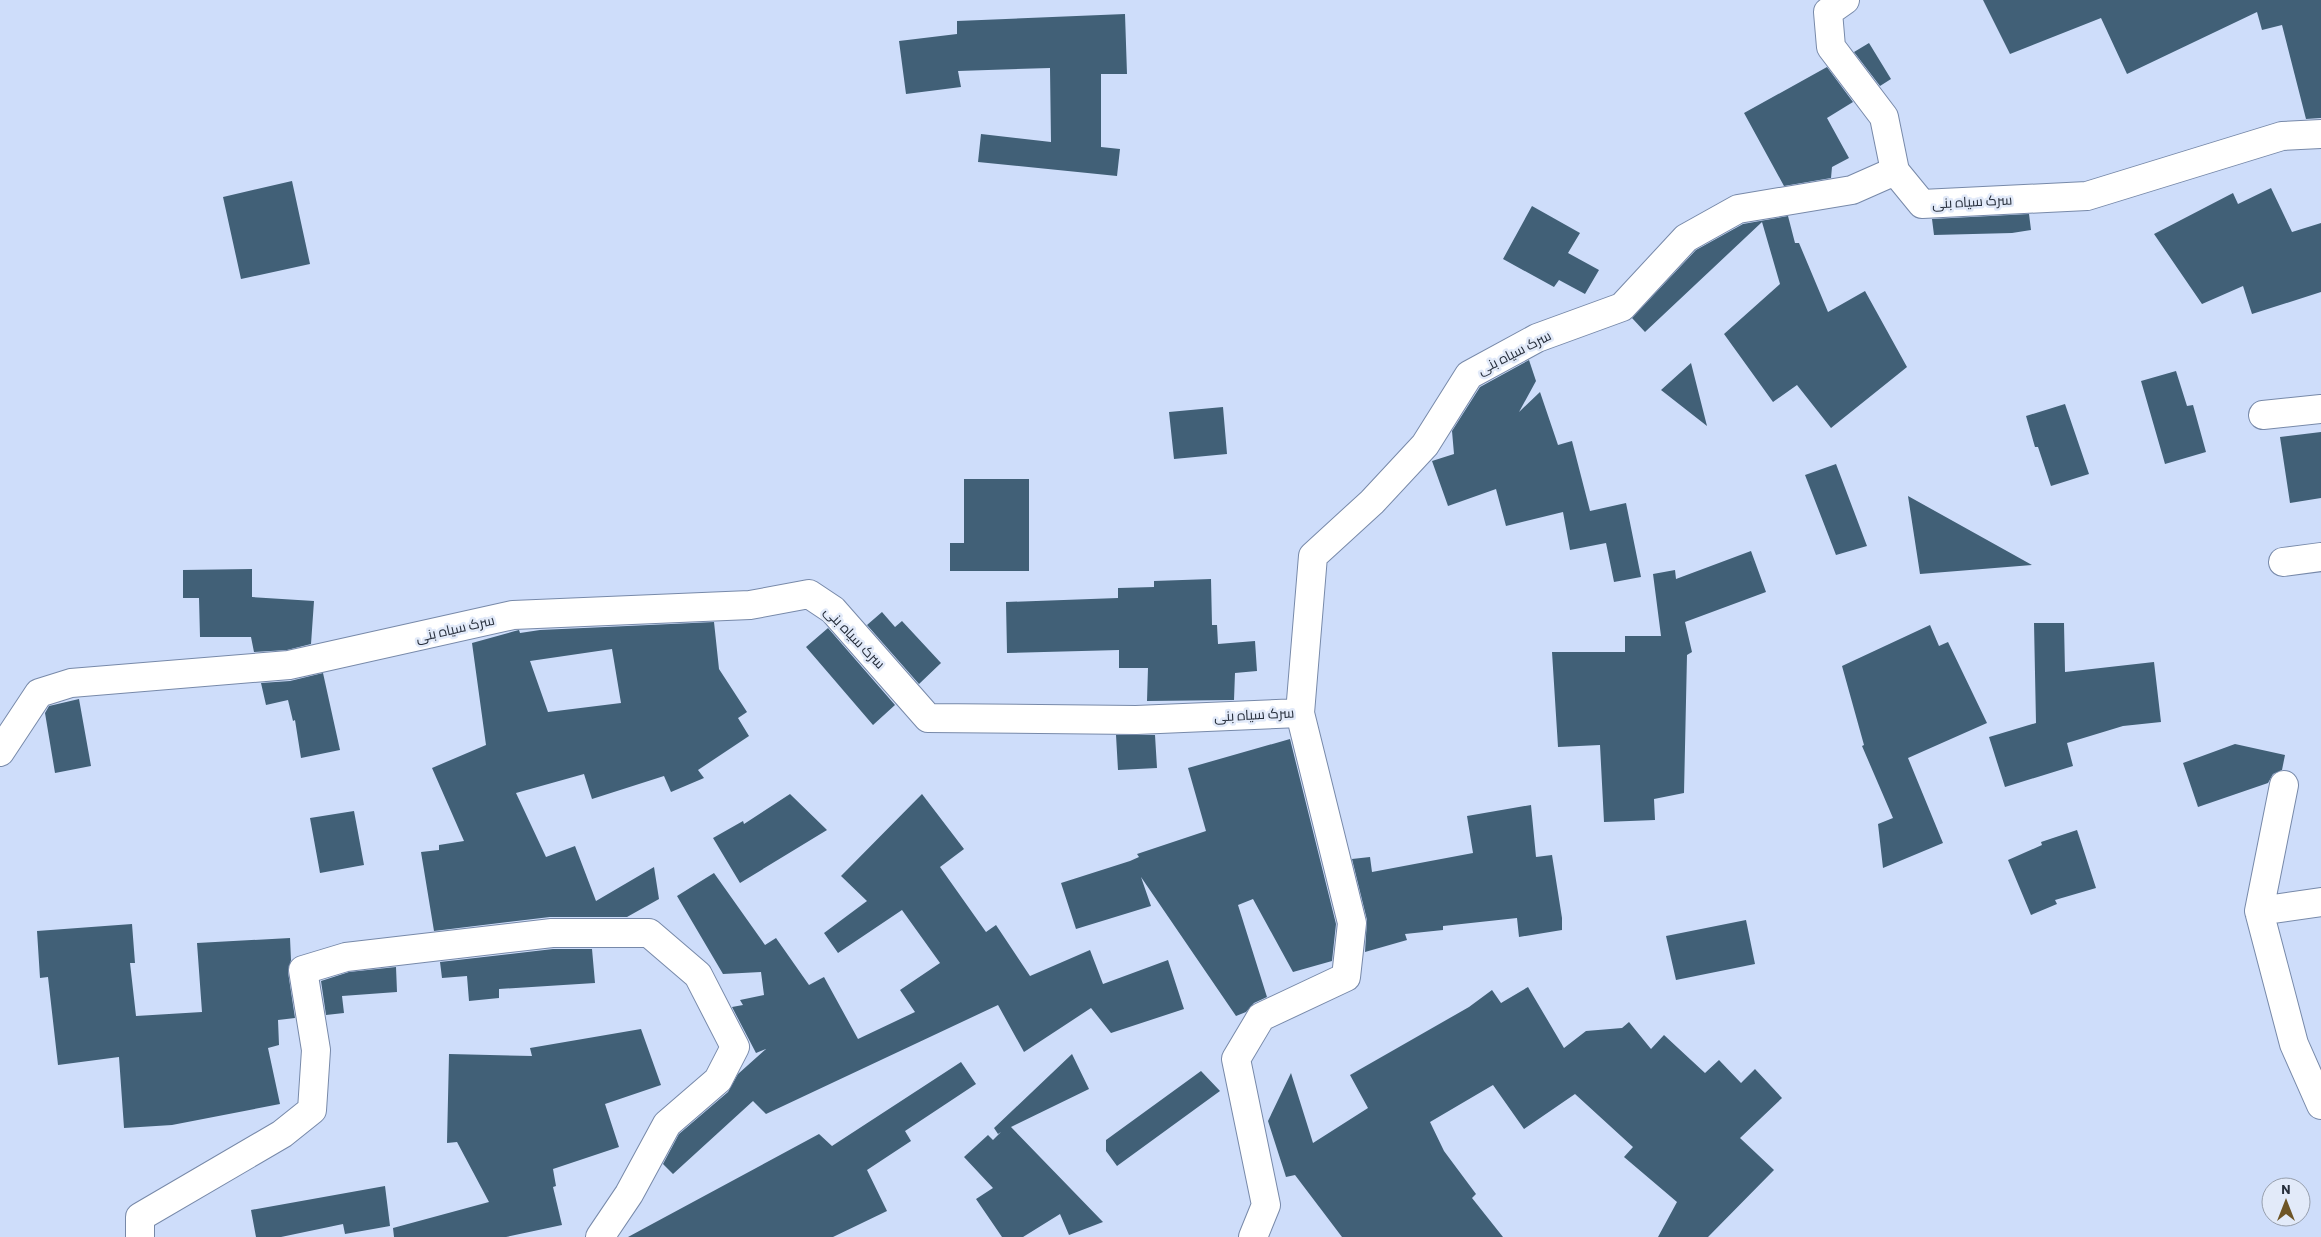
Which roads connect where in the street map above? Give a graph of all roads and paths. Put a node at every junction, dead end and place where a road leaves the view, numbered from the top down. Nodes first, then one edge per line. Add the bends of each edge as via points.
1 (1845, 0) edge
2 (2321, 134) edge
3 (1895, 171) junction
4 (2321, 409) edge
5 (2263, 415) dead end
6 (2321, 557) edge
7 (2284, 562) dead end
8 (1300, 713) junction
9 (0, 752) edge
10 (2284, 785) dead end
11 (2321, 902) edge
12 (2259, 911) junction
13 (2321, 1105) edge
14 (140, 1237) edge
15 (600, 1237) edge
16 (1254, 1237) edge

1 - 3 street via 1828,12 1831,47 1884,117
2 - 3 street, سرک سیاه بنی via 2282,136 2087,196 1922,204
3 - 8 street, سرک سیاه بنی via 1852,190 1738,209 1686,238 1622,307 1537,338 1469,375 1425,445 1372,502 1313,556
4 - 5 street
6 - 7 street
8 - 9 street, سرک سیاه بنی via 1136,720 928,718 833,610 809,594 750,605 513,615 289,665 71,683 39,693
8 - 16 street via 1352,923 1346,977 1261,1017 1236,1059 1266,1206
10 - 12 street
11 - 12 street
12 - 13 street via 2294,1044
14 - 15 street via 140,1217 282,1134 312,1110 316,1050 302,970 346,957 552,933 649,933 698,975 735,1047 718,1080 667,1124 629,1194

